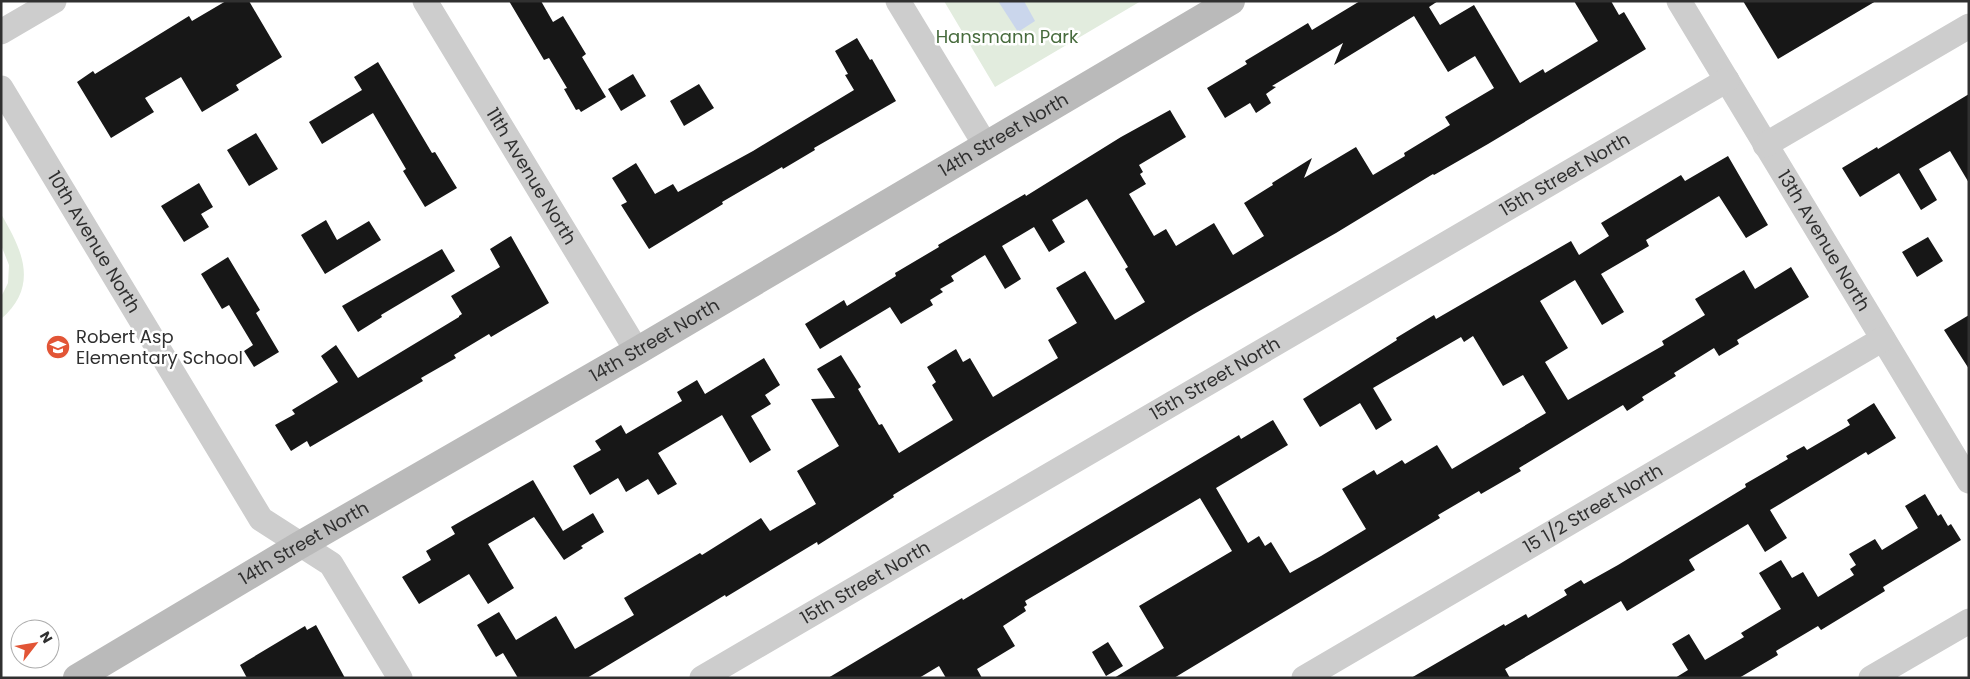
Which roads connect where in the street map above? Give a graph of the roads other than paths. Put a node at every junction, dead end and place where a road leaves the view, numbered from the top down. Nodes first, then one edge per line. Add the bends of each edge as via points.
1 (54, 1) edge
2 (425, 1) edge
3 (898, 1) edge
4 (1231, 1) edge
5 (1679, 1) edge
6 (1969, 26) edge
7 (1, 32) edge
8 (1727, 80) junction
9 (1, 88) edge
10 (1765, 145) junction
11 (986, 146) junction
12 (1883, 339) junction
13 (637, 351) junction
14 (1969, 481) edge
15 (300, 545) junction
16 (1969, 620) edge
17 (77, 678) edge
18 (400, 678) edge
19 (702, 678) edge
20 (1304, 678) edge
21 (1871, 678) edge

1 - 7 street
2 - 13 street, 11th Avenue North
3 - 11 street
4 - 11 street, 14th Street North
5 - 8 street, 13th Avenue North
6 - 10 street
8 - 10 street, 13th Avenue North
8 - 19 street, 15th Street North
9 - 15 street, 10th Avenue North via 261,519
10 - 12 street, 13th Avenue North
11 - 13 street, 14th Street North
12 - 14 street, 13th Avenue North
12 - 20 street, 15 1/2 Street North
13 - 15 street, 14th Street North
15 - 17 street, 14th Street North
15 - 18 street, 10th Avenue North via 330,564
16 - 21 street

